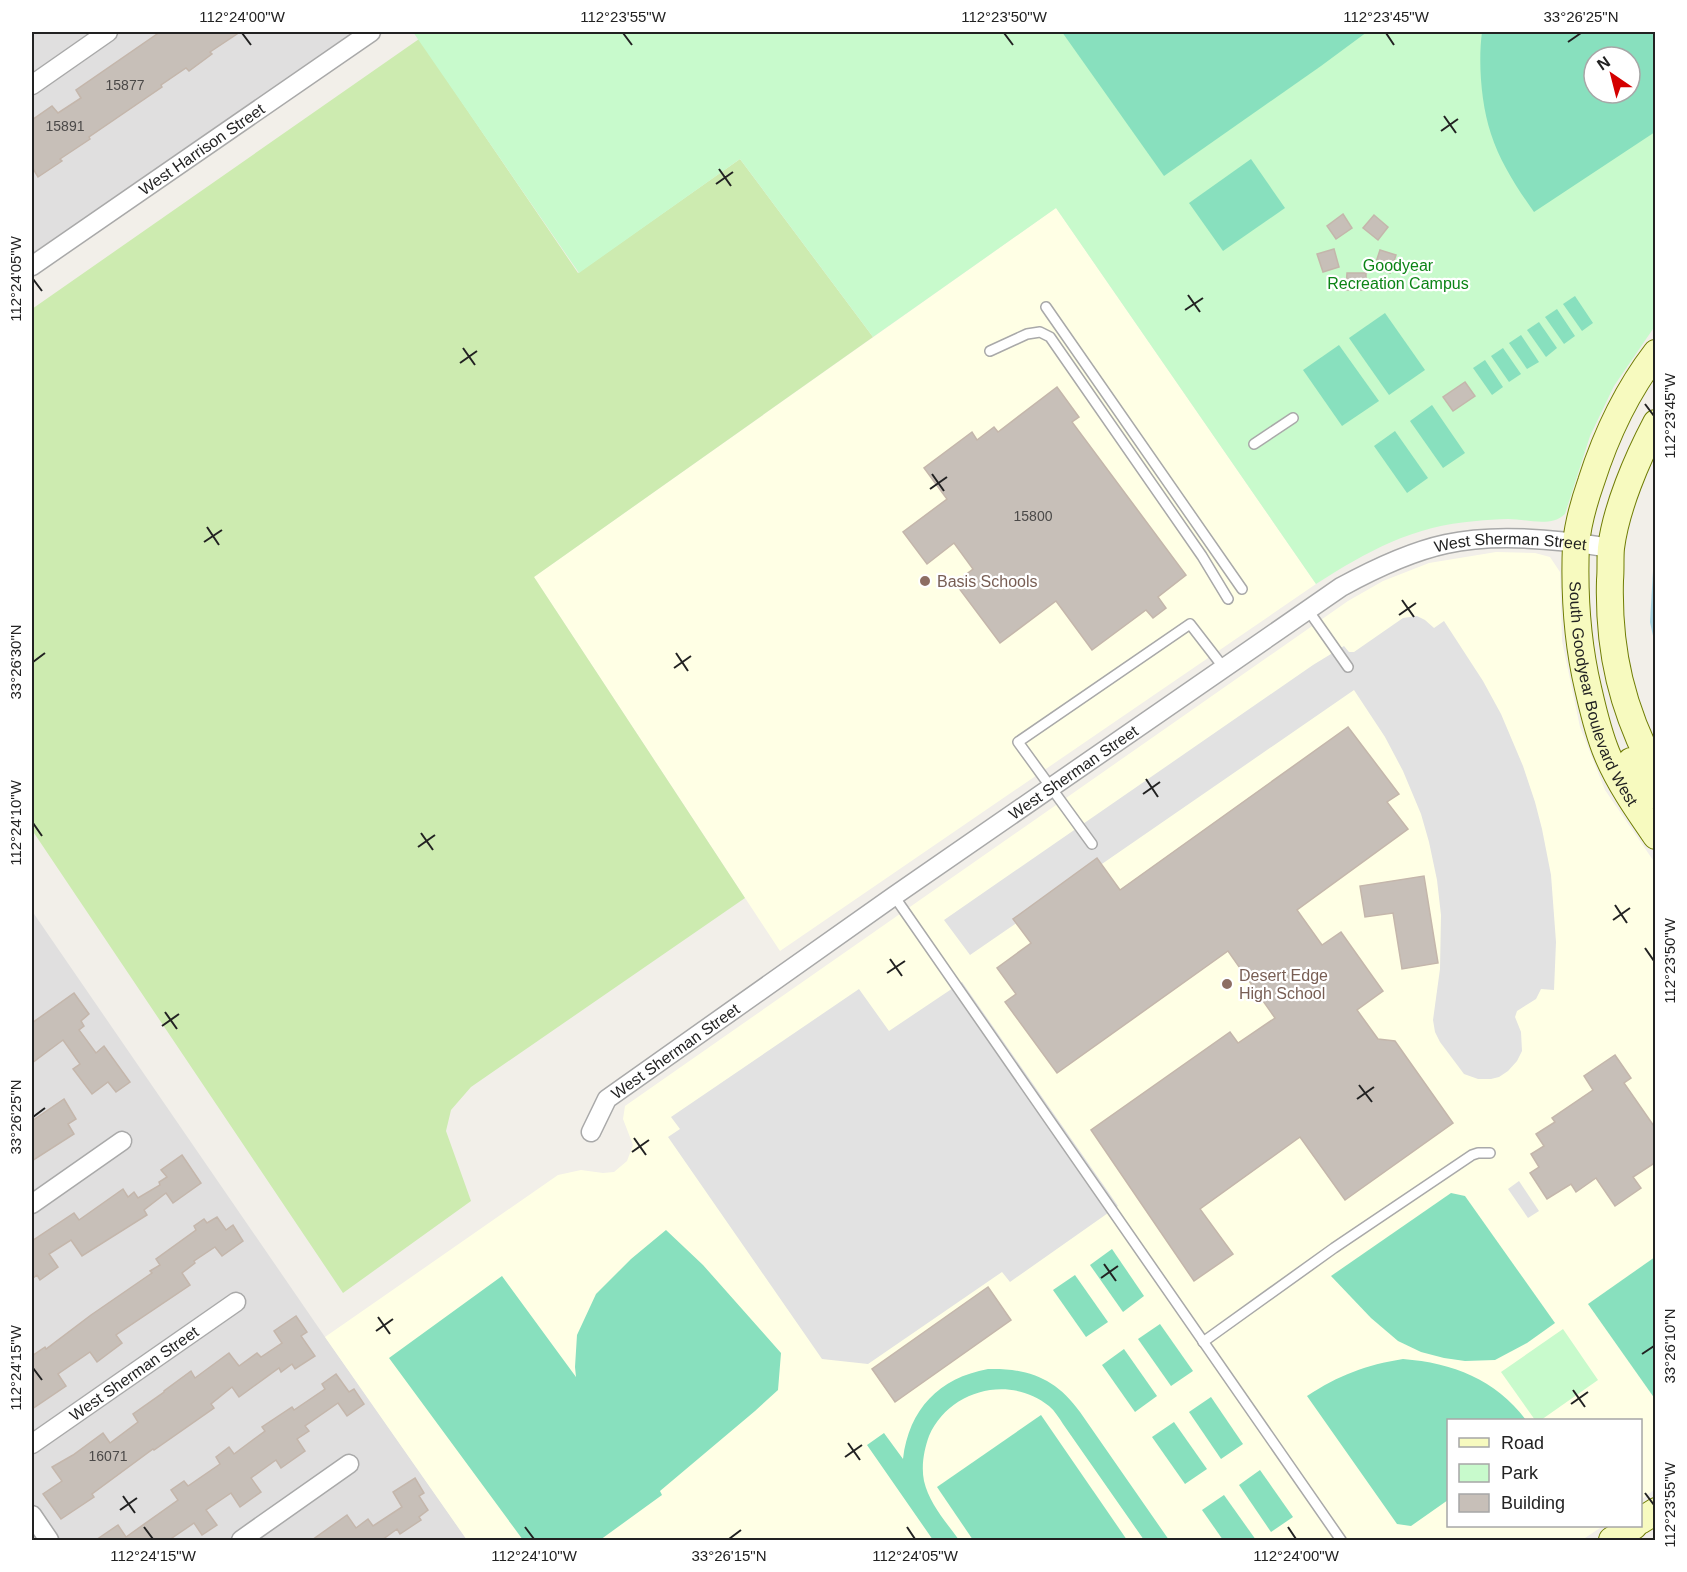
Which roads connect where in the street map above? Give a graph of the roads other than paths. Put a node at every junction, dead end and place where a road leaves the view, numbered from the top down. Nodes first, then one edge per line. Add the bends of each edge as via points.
1 (108, 32) edge
2 (371, 32) edge
3 (32, 85) edge
4 (32, 244) edge
5 (37, 262) edge
6 (1046, 307) dead end
7 (990, 351) dead end
8 (1656, 353) edge
9 (1293, 418) dead end
10 (1656, 423) edge
11 (1254, 444) dead end
12 (1576, 542) junction
13 (1611, 548) junction
14 (1242, 589) dead end
15 (1228, 598) dead end
16 (1308, 610) junction
17 (1348, 667) dead end
18 (1224, 668) junction
19 (1606, 753) junction
20 (1656, 773) edge
21 (1051, 787) junction
22 (1656, 796) edge
23 (1656, 836) edge
24 (1092, 844) dead end
25 (894, 896) junction
26 (591, 1132) dead end
27 (122, 1140) dead end
28 (1490, 1153) dead end
29 (32, 1204) edge
30 (236, 1302) dead end
31 (1203, 1342) junction
32 (32, 1444) edge
33 (349, 1464) dead end
34 (1656, 1511) edge
35 (32, 1515) edge
36 (1642, 1520) edge
37 (1632, 1527) edge
38 (50, 1540) edge
39 (241, 1540) edge
40 (1341, 1540) edge
41 (1612, 1540) edge

1 - 3 street
2 - 5 street, West Harrison Street
4 - 5 street
6 - 14 lane
7 - 15 lane via 1027,334 1040,332 1050,337
8 - 12 street, South Goodyear Boulevard West via 1629,392 1602,448
9 - 11 lane
10 - 13 street, South Goodyear Boulevard West via 1643,446
12 - 13 street, West Sherman Street
12 - 16 street, West Sherman Street via 1502,538 1447,544 1374,569
12 - 19 street, South Goodyear Boulevard West via 1576,610 1581,655
13 - 20 street, South Goodyear Boulevard West via 1610,622 1615,666 1640,742
16 - 17 lane
16 - 18 street, West Sherman Street
18 - 21 street, West Sherman Street
18 - 21 lane via 1190,624 1018,742
19 - 22 street via 1626,758 1635,765
19 - 23 street, South Goodyear Boulevard West
21 - 24 lane
21 - 25 street, West Sherman Street
25 - 26 street, West Sherman Street via 607,1099
25 - 31 lane
27 - 29 street
28 - 31 lane via 1472,1155
30 - 32 street, West Sherman Street
31 - 40 lane
33 - 39 street
34 - 36 street
35 - 38 street
37 - 41 street

